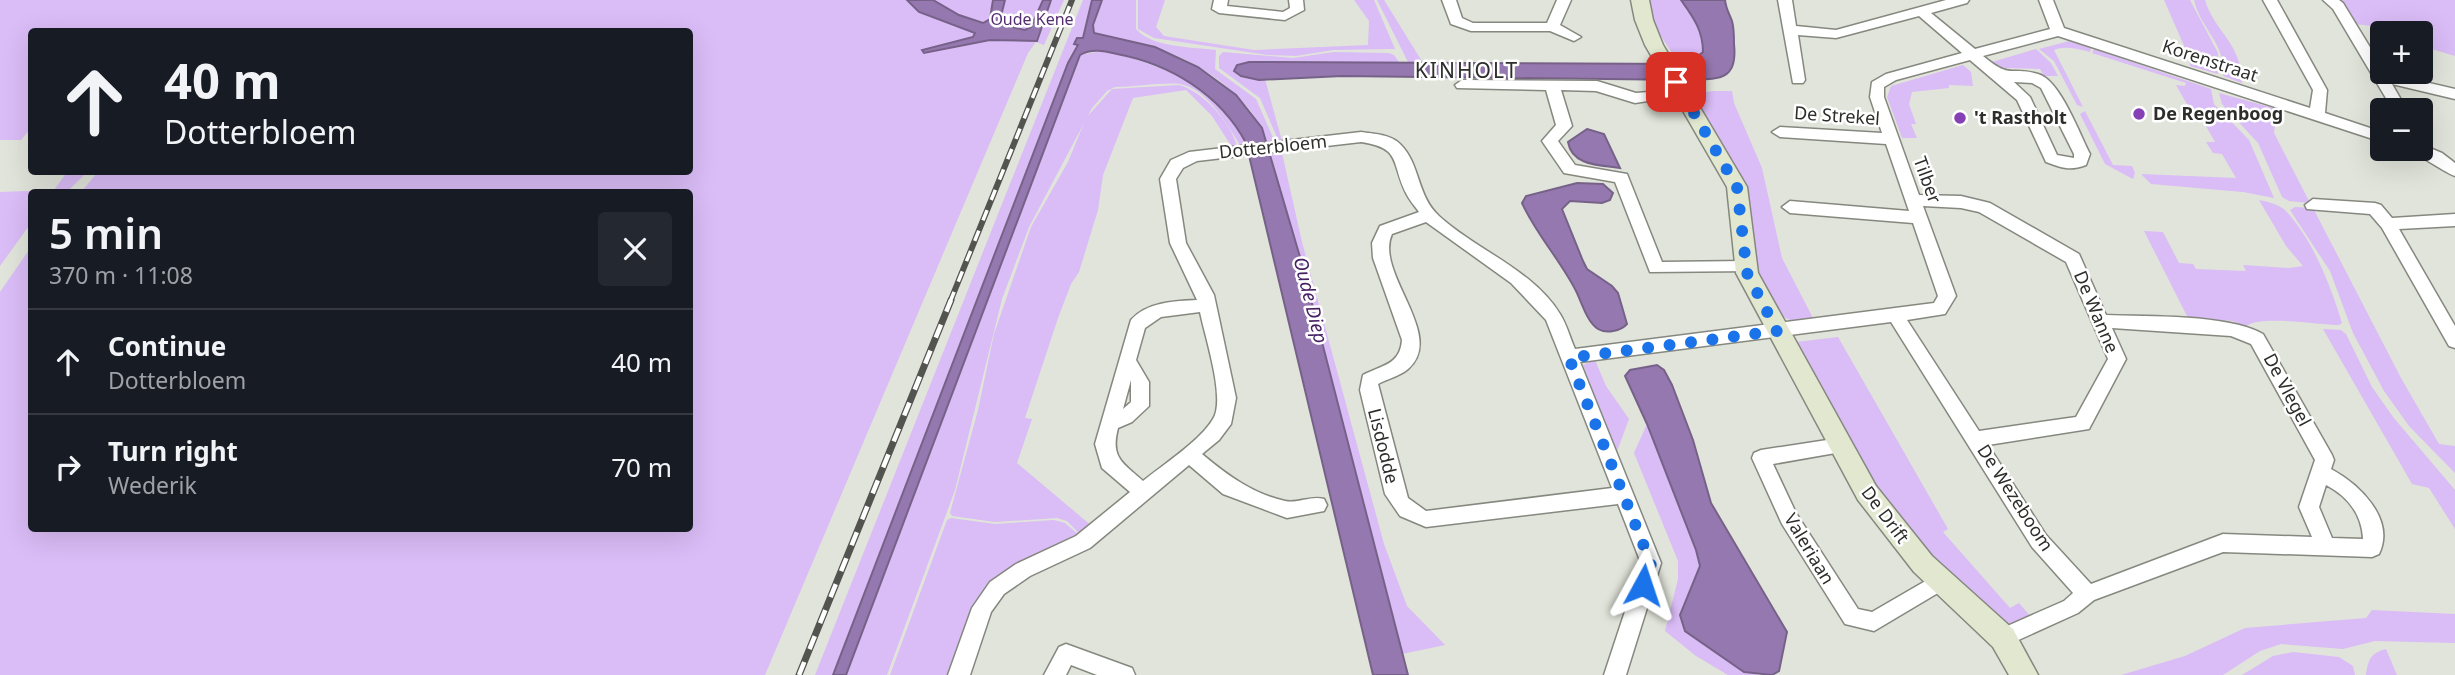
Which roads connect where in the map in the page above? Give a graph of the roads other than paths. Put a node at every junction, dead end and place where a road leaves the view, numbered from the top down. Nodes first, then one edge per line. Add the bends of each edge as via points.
1 (1221, 0) edge
2 (1296, 0) edge
3 (1449, 0) edge
4 (1564, 0) edge
5 (1640, 0) edge
6 (1785, 0) edge
7 (1962, 0) edge
8 (2046, 0) edge
9 (2270, 0) edge
10 (2330, 0) edge
11 (1921, 11) junction
12 (1552, 27) junction
13 (1789, 30) junction
14 (2057, 31) junction
15 (1574, 37) dead end
16 (1972, 55) junction
17 (2370, 58) edge
18 (1998, 76) junction
19 (1798, 80) dead end
20 (2412, 84) edge
21 (1462, 85) dead end
22 (1552, 86) junction
23 (1682, 92) junction
24 (2455, 94) edge
25 (2317, 116) junction
26 (1780, 132) dead end
27 (2370, 133) edge
28 (1891, 139) junction
29 (2433, 155) edge
30 (2455, 171) edge
31 (1913, 200) junction
32 (2314, 205) dead end
33 (1790, 207) dead end
34 (1429, 215) junction
35 (1920, 218) junction
36 (2455, 220) edge
37 (2388, 224) junction
38 (1746, 267) junction
39 (1208, 305) junction
40 (1896, 316) junction
41 (2100, 321) junction
42 (1777, 331) junction
43 (2455, 341) edge
44 (1569, 358) junction
45 (1976, 439) junction
46 (1840, 446) junction
47 (1189, 455) junction
48 (2321, 472) junction
49 (1143, 492) junction
50 (1625, 495) junction
51 (1317, 505) dead end
52 (2326, 546) junction
53 (1941, 581) junction
54 (2087, 594) junction
55 (2003, 638) junction
56 (959, 675) edge
57 (1055, 675) edge
58 (1124, 675) edge
59 (1615, 675) edge
60 (2024, 675) edge

1 - 2 street via 1219,9 1285,16 1297,10
3 - 12 street via 1456,21 1465,26
4 - 12 street
5 - 23 street, De Drift via 1654,45
6 - 13 street
7 - 11 street
8 - 14 street
9 - 25 street via 2320,90
10 - 17 street
11 - 13 street via 1836,34
11 - 16 street
12 - 15 street
13 - 19 street
14 - 16 street, Tilber
14 - 25 street, Korenstraat
16 - 18 street
16 - 28 street, Tilber via 1891,77 1877,86
18 - 18 street via 2024,97 2051,158 2070,165 2081,161 2047,85 2035,78
20 - 24 street
21 - 22 street
22 - 23 street via 1597,86 1635,98
22 - 38 street via 1564,126 1550,141 1570,169 1621,178 1656,268
23 - 38 street, De Drift via 1737,187
25 - 27 street, Korenstraat
26 - 28 street, De Strekel
28 - 31 street, Tilber
29 - 30 street
31 - 35 street, Tilber
31 - 41 street, De Wanne via 1984,207 2073,258
32 - 37 street via 2375,209
33 - 35 street
34 - 39 street, Dotterbloem via 1413,192 1403,159 1388,143 1361,137 1187,158 1173,167 1168,179 1178,243
34 - 44 street, Dotterbloem via 1517,279 1553,317
34 - 50 street, Lisdodde via 1386,230 1380,244 1412,340 1410,355 1403,363 1369,380 1401,506 1426,519
35 - 40 street, Tilber via 1947,296 1933,311
36 - 37 street
37 - 43 street
38 - 42 street, De Drift
39 - 47 street, Dotterbloem via 1226,408 1219,428
39 - 49 street via 1155,312 1137,325 1127,362 1140,374 1140,406 1111,423 1104,444 1109,462
40 - 42 street, Tilber
40 - 45 street, De Wezeboom
41 - 45 street, De Wanne via 2117,359 2082,424
41 - 48 street, De Vlegel via 2231,329 2253,336 2264,347 2325,460
42 - 44 street, Tilber
42 - 46 street, De Drift
44 - 50 street, Dotterbloem
45 - 54 street, De Wezeboom via 2039,541
46 - 53 street, De Drift via 1867,493
46 - 53 street, Valeriaan via 1762,458 1789,518 1852,617 1874,622
47 - 49 street, Dotterbloem
47 - 51 street via 1230,488 1287,510
48 - 52 street via 2309,507
48 - 52 street via 2350,491 2371,522 2374,538 2372,548
49 - 56 street, Dotterbloem via 1083,542 1023,570 998,588 982,608
50 - 59 street, Dotterbloem via 1651,564
52 - 54 street via 2223,543
53 - 55 street, De Drift
54 - 55 street via 2071,607
55 - 60 street, De Drift
57 - 58 street via 1066,654

